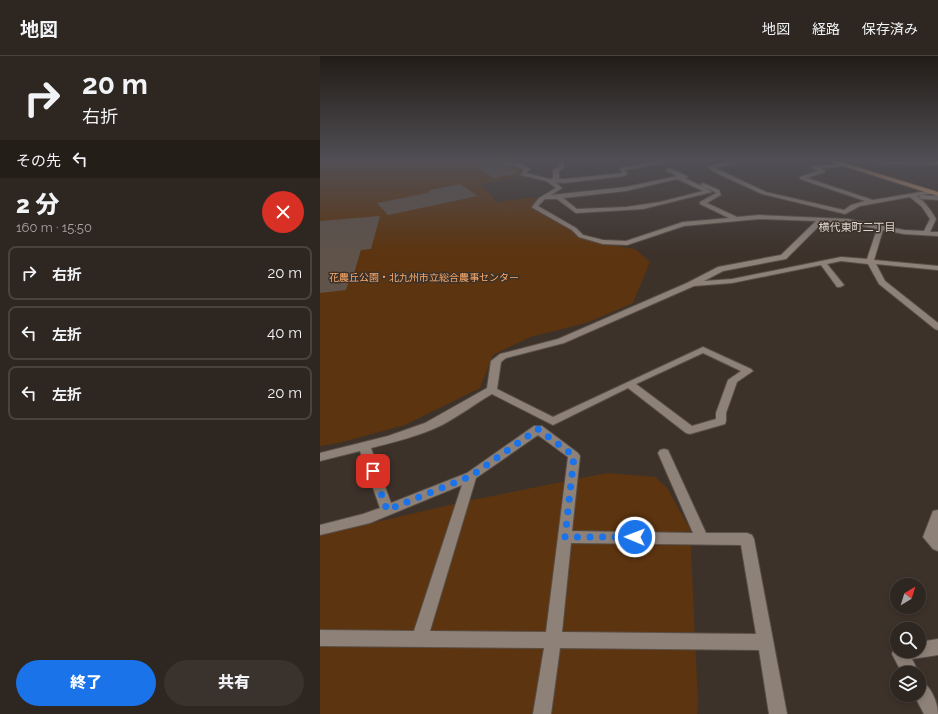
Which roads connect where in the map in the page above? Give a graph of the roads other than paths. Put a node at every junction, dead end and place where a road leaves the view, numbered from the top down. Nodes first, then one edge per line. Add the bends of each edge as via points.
1 (552, 192) edge
2 (606, 192) edge
3 (708, 192) edge
4 (717, 192) edge
5 (763, 192) edge
6 (843, 192) edge
7 (935, 193) edge
8 (912, 196) junction
9 (543, 197) junction
10 (558, 198) junction
11 (938, 198) edge
12 (873, 202) junction
13 (845, 212) junction
14 (736, 219) junction
15 (820, 221) junction
16 (848, 221) junction
17 (880, 228) junction
18 (926, 234) junction
19 (938, 234) edge
20 (870, 261) junction
21 (824, 263) junction
22 (938, 268) edge
23 (840, 284) dead end
24 (690, 285) junction
25 (938, 327) edge
26 (629, 384) junction
27 (492, 390) junction
28 (364, 445) junction
29 (664, 453) dead end
30 (320, 456) edge
31 (471, 476) junction
32 (387, 510) junction
33 (938, 514) edge
34 (320, 530) edge
35 (565, 537) junction
36 (702, 538) junction
37 (938, 545) edge
38 (320, 638) edge
39 (420, 638) junction
40 (553, 640) junction
41 (765, 642) junction
42 (938, 647) edge
43 (926, 649) edge
44 (926, 701) edge
45 (542, 714) edge
46 (778, 714) edge
47 (933, 714) edge

1 - 9 street
2 - 10 street
3 - 10 street via 663,204 622,210 598,208 576,211
4 - 14 street via 719,194 702,202
5 - 13 street
6 - 12 street
7 - 8 street
8 - 11 street
8 - 12 street
8 - 18 street via 920,200 933,219
9 - 10 street
9 - 14 street via 535,208 574,229 581,236 604,242 627,242 683,224
12 - 13 street via 853,206
13 - 16 street
14 - 15 street via 759,217
15 - 16 street
15 - 24 street via 783,257 721,269
16 - 17 street
17 - 18 street
17 - 20 street
18 - 19 street
20 - 21 street via 841,259
20 - 22 street
20 - 25 street via 882,282
21 - 23 street
21 - 24 street via 732,281
24 - 27 street via 561,341 503,356 496,361
26 - 26 street via 690,430 721,421 721,413 733,380 748,371 703,350
26 - 27 street via 554,421
27 - 28 street via 431,425 381,443
28 - 30 street
28 - 32 street
29 - 36 street
31 - 32 street
31 - 35 street via 538,429 574,456
31 - 39 street
32 - 34 street via 365,519
33 - 37 street via 930,537
35 - 36 street
35 - 40 street
36 - 41 street via 747,539
38 - 39 street
39 - 40 street
40 - 41 street
40 - 45 street
41 - 46 street
42 - 43 street
44 - 47 street

